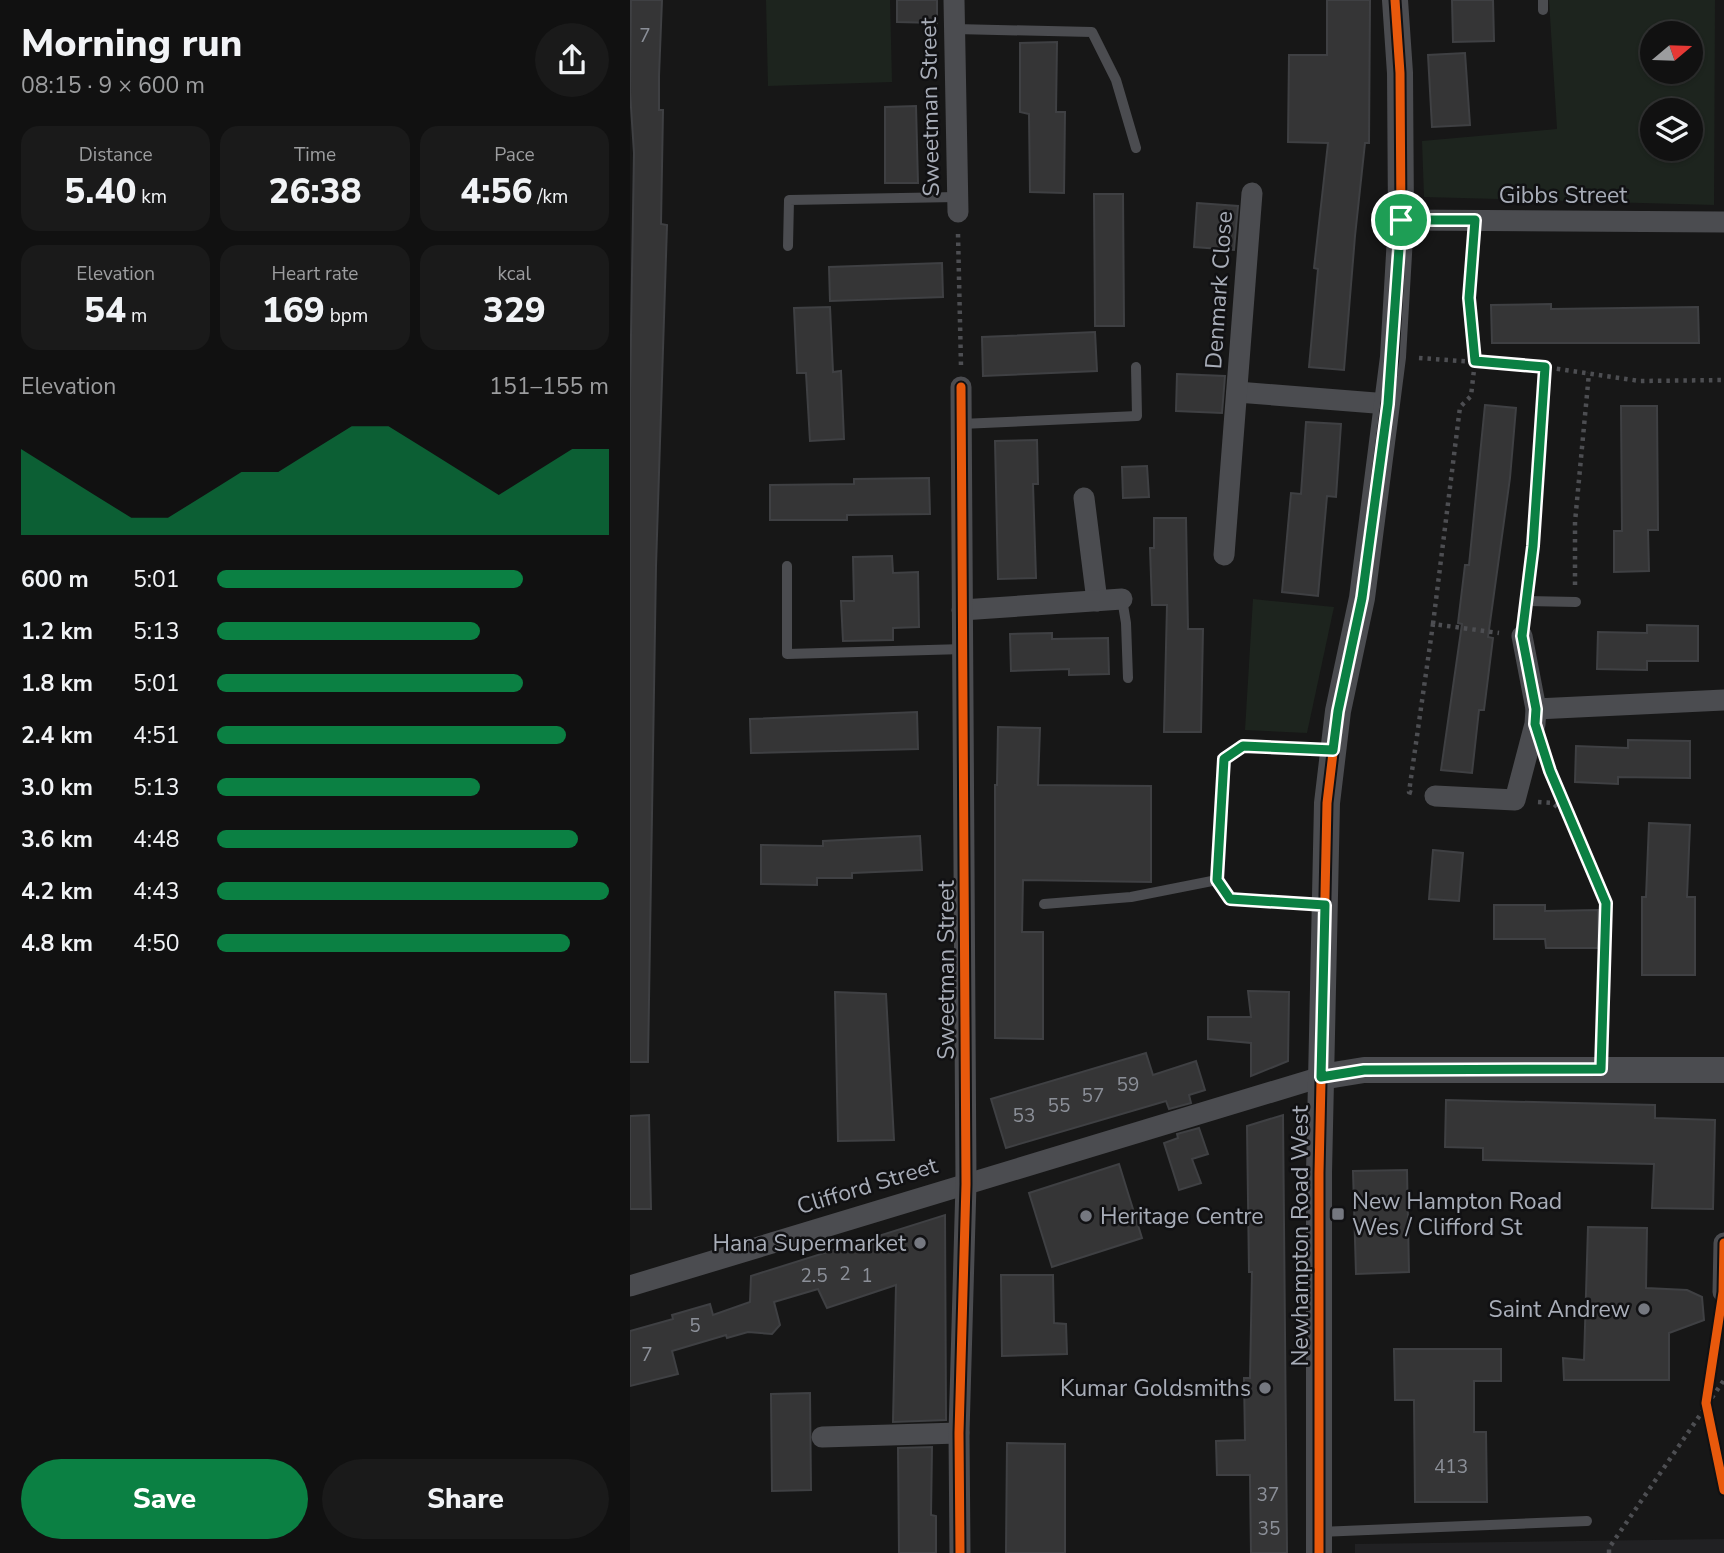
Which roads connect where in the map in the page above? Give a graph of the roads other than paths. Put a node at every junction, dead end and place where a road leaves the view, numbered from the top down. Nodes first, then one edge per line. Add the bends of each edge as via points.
1 (954, 0) edge
2 (1395, 0) edge
3 (955, 29) junction
4 (1136, 148) dead end
5 (1252, 192) dead end
6 (958, 204) joint
7 (1401, 220) junction
8 (1724, 222) edge
9 (788, 247) dead end
10 (1136, 367) dead end
11 (961, 387) road end
12 (1237, 392) junction
13 (1388, 404) junction
14 (961, 424) junction
15 (1084, 499) dead end
16 (1224, 555) dead end
17 (787, 566) dead end
18 (1122, 600) joint
19 (1097, 601) junction
20 (1527, 601) road end
21 (1576, 602) road end
22 (962, 610) junction
23 (1522, 636) road end
24 (964, 649) junction
25 (1128, 678) dead end
26 (1724, 700) edge
27 (1535, 717) junction
28 (1333, 750) junction
29 (1435, 796) road end
30 (1217, 880) junction
31 (1044, 904) dead end
32 (1325, 905) junction
33 (1724, 1070) edge
34 (1321, 1077) junction
35 (966, 1184) junction
36 (1724, 1243) edge
37 (630, 1286) edge
38 (1723, 1292) edge
39 (959, 1433) junction
40 (822, 1437) dead end
41 (1587, 1521) dead end
42 (1319, 1542) edge
43 (960, 1553) edge

1 - 3 street, Sweetman Street
2 - 7 street, Newhampton Road West
3 - 4 lane via 1091,32 1116,79
3 - 6 street, Sweetman Street
5 - 12 street, Denmark Close
6 - 9 lane via 789,200
7 - 8 street, Gibbs Street
7 - 13 street, Newhampton Road West
10 - 14 lane via 1137,416
11 - 14 street, Sweetman Street
12 - 13 street, Denmark Close
12 - 16 street, Denmark Close
13 - 28 street, Newhampton Road West via 1362,598
14 - 22 street, Sweetman Street
15 - 19 street
17 - 24 lane via 787,654
18 - 19 street
18 - 25 lane
19 - 22 street
20 - 21 lane
22 - 24 street, Sweetman Street
23 - 27 street
24 - 35 street, Sweetman Street
26 - 27 street
27 - 29 street via 1515,800
28 - 30 lane via 1243,746 1224,759
28 - 32 street, Newhampton Road West
30 - 31 lane via 1130,897
30 - 32 lane via 1230,899
32 - 34 street, Newhampton Road West
33 - 34 street via 1364,1070
34 - 35 street, Clifford Street
34 - 42 street, Newhampton Road West
35 - 37 street, Clifford Street
35 - 39 street, Sweetman Street
36 - 38 street
39 - 40 street
39 - 43 street, Sweetman Street
41 - 42 lane

